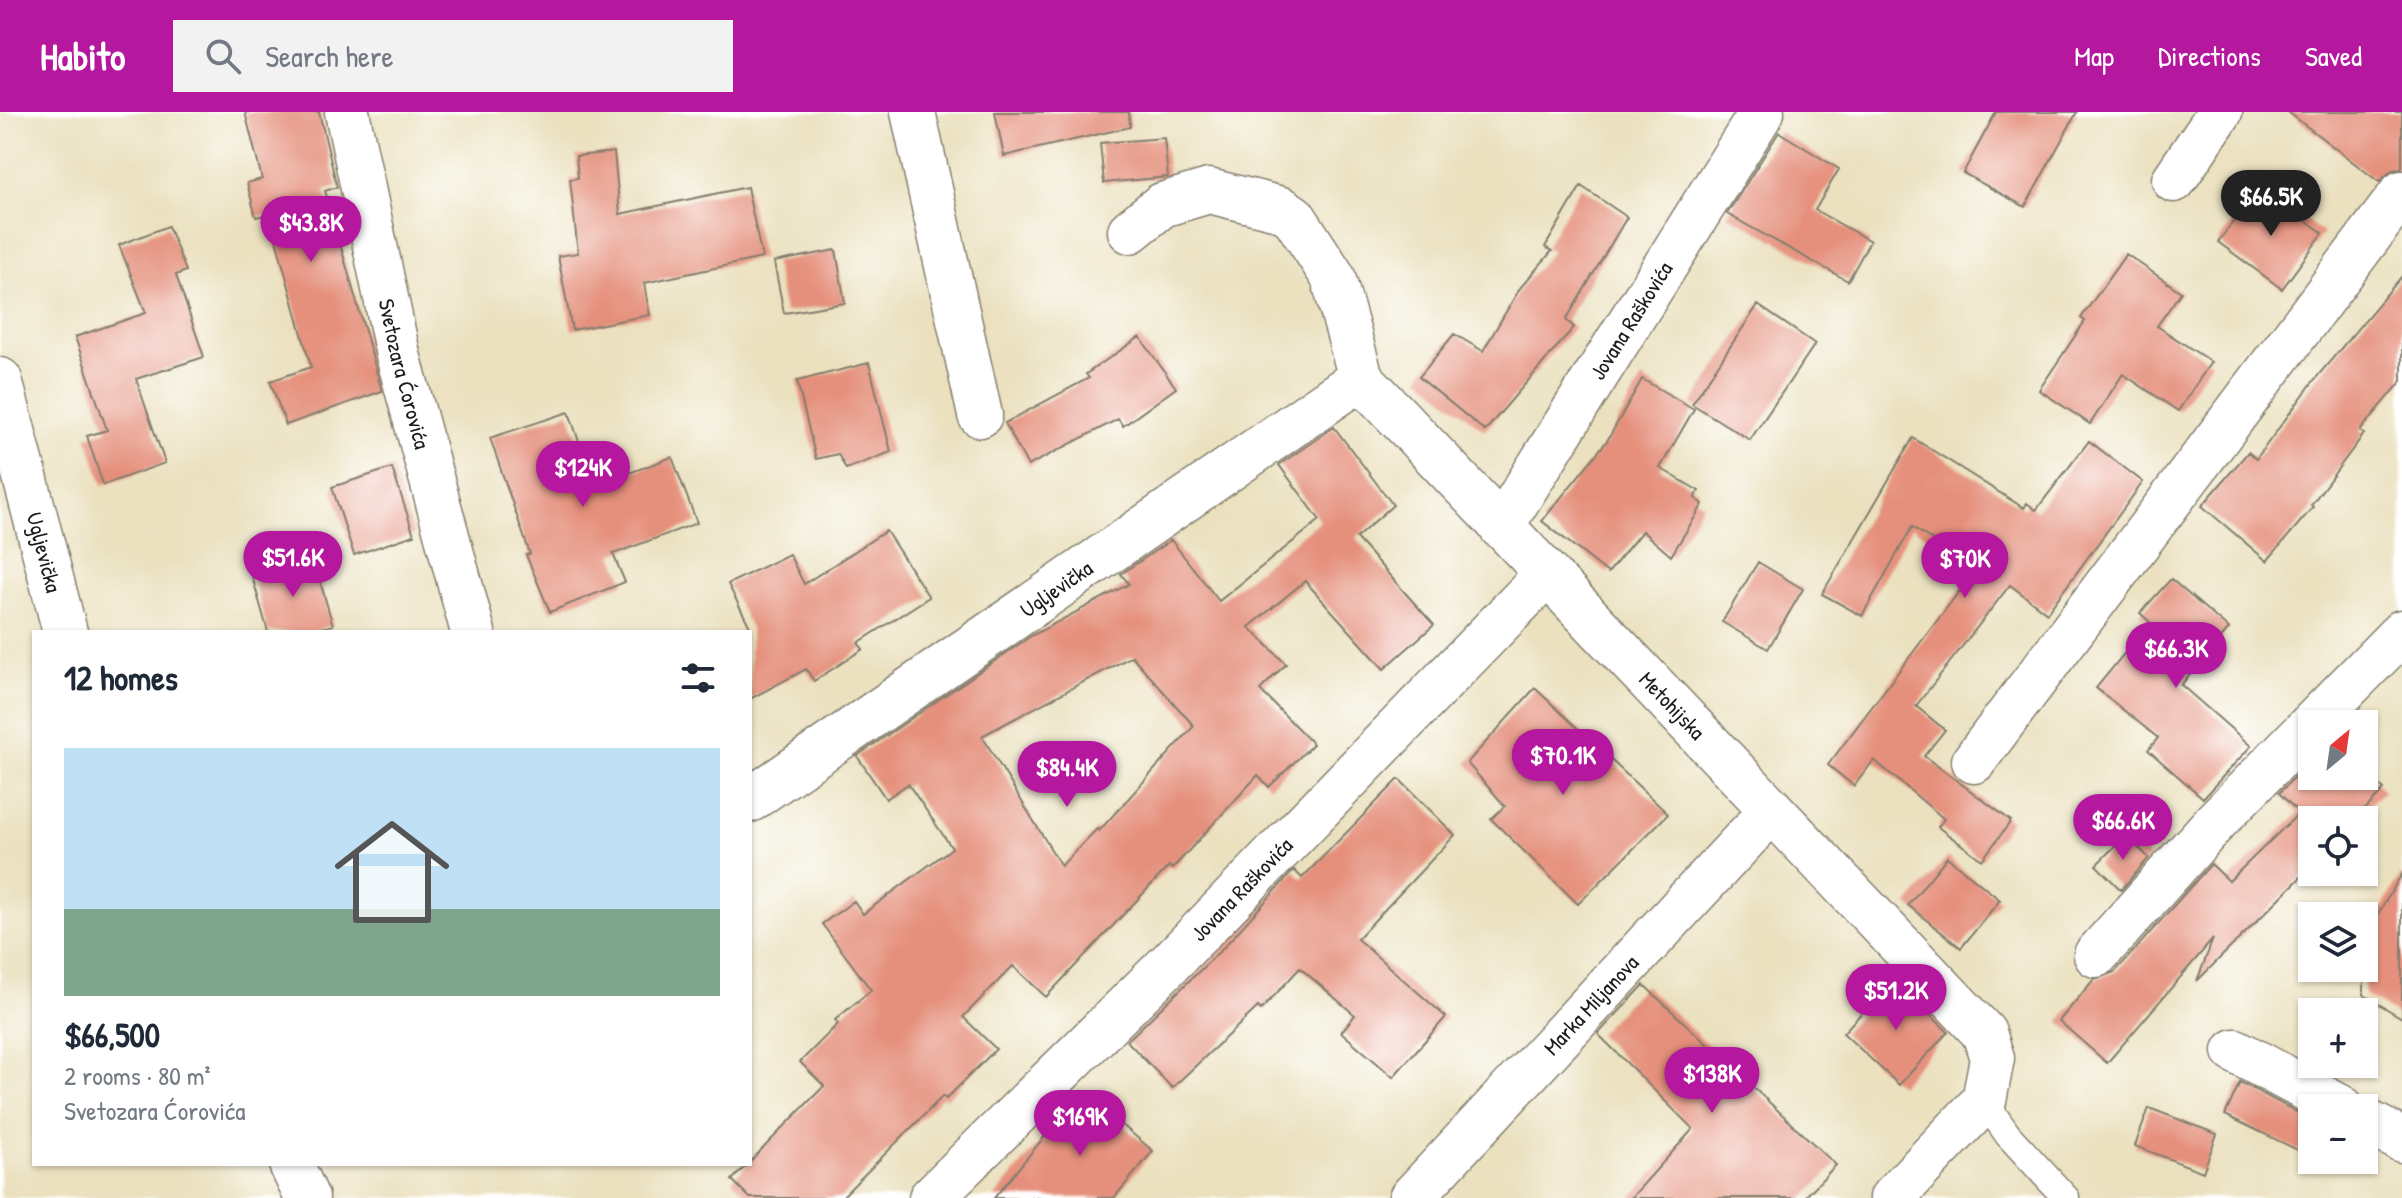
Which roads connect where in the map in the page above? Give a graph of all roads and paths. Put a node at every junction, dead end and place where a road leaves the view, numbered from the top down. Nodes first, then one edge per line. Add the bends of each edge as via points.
1 (347, 112) edge
2 (913, 112) edge
3 (1762, 112) edge
4 (2220, 112) edge
5 (2174, 180) dead end
6 (2402, 193) edge
7 (1130, 231) dead end
8 (1361, 378) junction
9 (0, 380) edge
10 (980, 415) dead end
11 (1501, 527) junction
12 (1546, 575) junction
13 (64, 630) edge
14 (472, 630) edge
15 (2402, 632) edge
16 (1974, 761) dead end
17 (752, 799) edge
18 (1770, 812) junction
19 (2096, 955) dead end
20 (2235, 1051) dead end
21 (2316, 1094) edge
22 (1984, 1101) junction
23 (2378, 1127) edge
24 (2402, 1140) edge
25 (292, 1166) edge
26 (307, 1198) edge
27 (931, 1198) edge
28 (1411, 1198) edge
29 (1892, 1198) edge
30 (2066, 1198) edge

1 - 14 street, Svetozara Ćorovića via 398,355
2 - 10 street
3 - 11 street, Jovana Raškovića
4 - 5 street
6 - 16 street
7 - 8 street via 1162,205 1209,191 1282,209 1294,217 1333,277
8 - 11 street, Metohijska
8 - 17 street, Ugljevička
9 - 13 street, Ugljevička
11 - 12 street, Metohijska
12 - 18 street, Metohijska
12 - 27 street, Jovana Raškovića via 1167,966
15 - 19 street via 2216,821
18 - 22 street, Metohijska via 1984,1033 1992,1058
18 - 28 street, Marka Miljanova
20 - 21 street
22 - 29 street
22 - 30 lane
23 - 24 street
25 - 26 street

